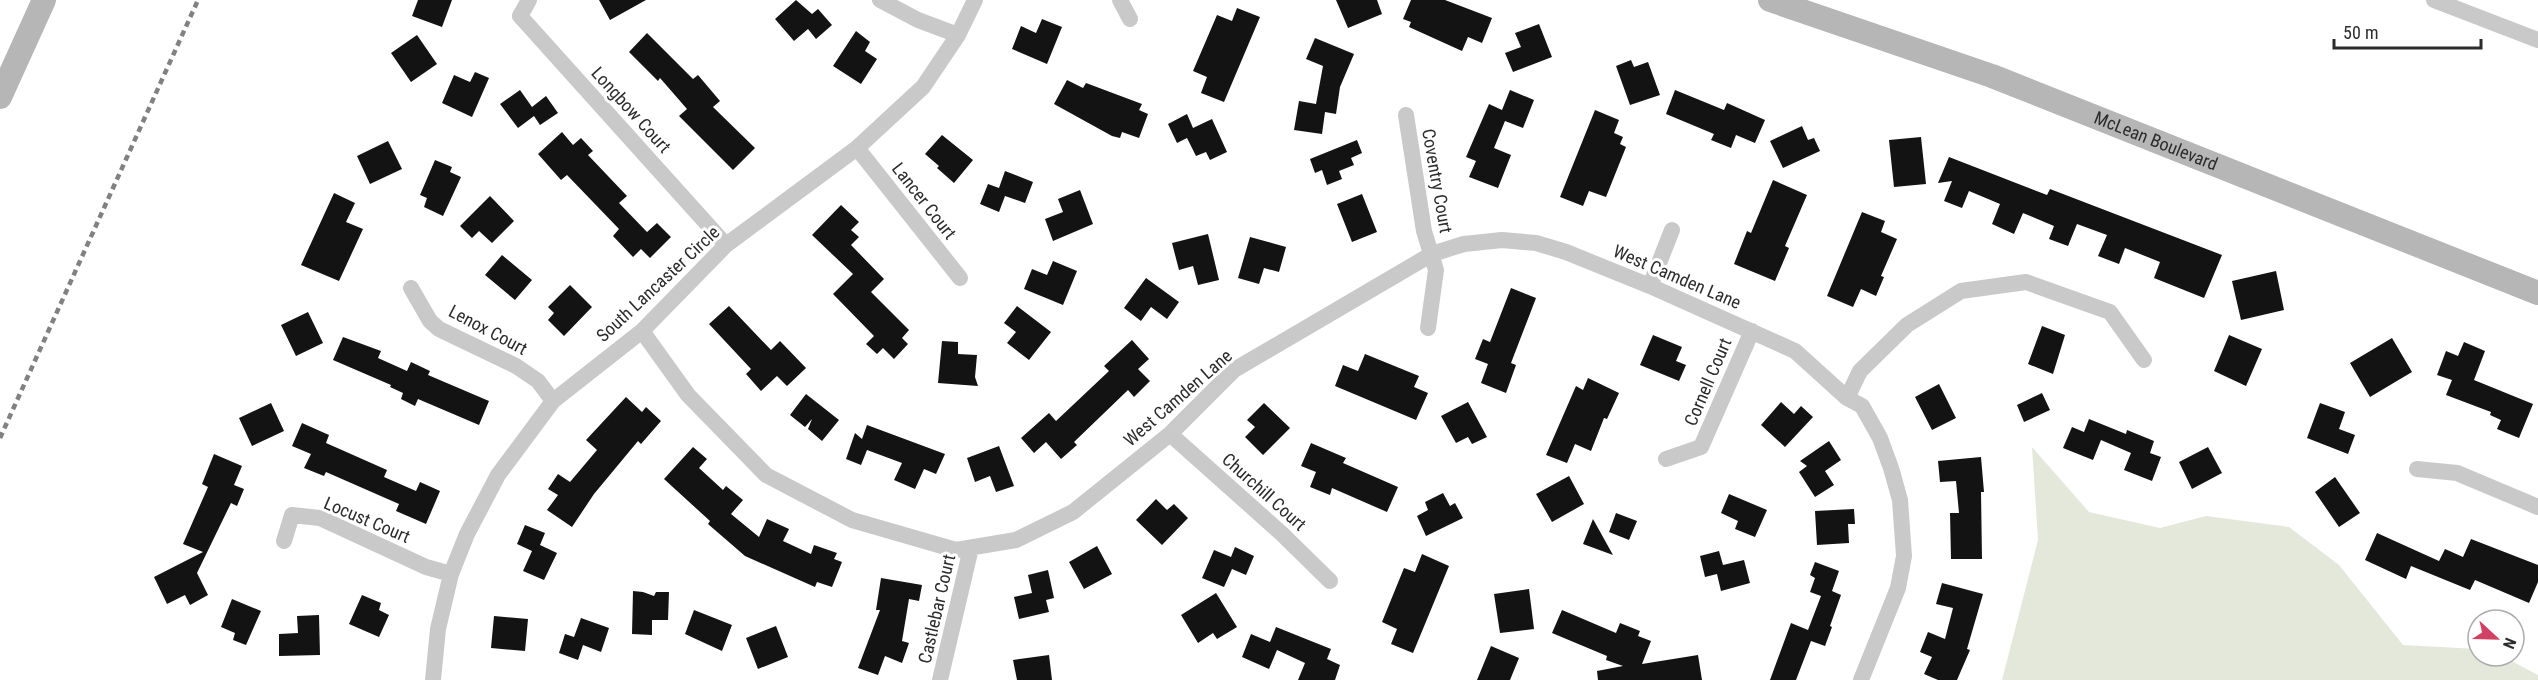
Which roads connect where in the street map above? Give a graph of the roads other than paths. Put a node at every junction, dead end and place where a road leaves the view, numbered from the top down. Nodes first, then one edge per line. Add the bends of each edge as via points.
1 (44, 0) edge
2 (529, 0) edge
3 (880, 0) edge
4 (975, 0) edge
5 (1120, 0) edge
6 (1770, 0) edge
7 (2434, 0) edge
8 (1130, 19) dead end
9 (958, 35) junction
10 (2538, 40) edge
11 (0, 97) edge
12 (1406, 115) dead end
13 (857, 148) junction
14 (1672, 230) dead end
15 (726, 245) junction
16 (1432, 254) junction
17 (960, 278) dead end
18 (1650, 286) junction
19 (411, 288) dead end
20 (2538, 293) edge
21 (1428, 328) dead end
22 (642, 331) junction
23 (1752, 331) junction
24 (2144, 360) dead end
25 (1847, 398) junction
26 (553, 401) junction
27 (1170, 434) junction
28 (1666, 459) dead end
29 (2417, 469) dead end
30 (2538, 507) edge
31 (284, 541) dead end
32 (971, 548) junction
33 (452, 574) junction
34 (1330, 581) dead end
35 (433, 680) edge
36 (940, 680) edge
37 (1862, 680) edge

1 - 11 main road
2 - 15 street, Longbow Court via 520,15
3 - 9 street
4 - 9 street, South Lancaster Circle
5 - 8 street
6 - 20 main road, McLean Boulevard via 1992,76
7 - 10 street
9 - 13 street, South Lancaster Circle via 923,87
12 - 16 street, Coventry Court via 1424,231
13 - 15 street, South Lancaster Circle
13 - 17 street, Lancer Court
14 - 18 street
15 - 22 street, South Lancaster Circle
16 - 18 street, West Camden Lane via 1464,244 1502,240 1536,243
16 - 21 street, Coventry Court via 1436,270
16 - 27 street, West Camden Lane via 1234,370
18 - 23 street, West Camden Lane
19 - 26 street, Lenox Court via 430,321 516,366 538,381
22 - 26 street, South Lancaster Circle
22 - 32 street, West Camden Lane via 688,395 766,475 852,520 956,550
23 - 25 street, West Camden Lane via 1795,351
23 - 28 street, Cornell Court via 1701,447
24 - 25 street via 2110,312 2026,282 1961,291 1907,325 1860,371
25 - 37 street, West Camden Lane via 1862,406 1880,438 1892,468 1904,527 1898,588
26 - 33 street, South Lancaster Circle via 498,475 467,534
27 - 32 street, West Camden Lane via 1073,512 1016,540
27 - 34 street, Churchill Court
29 - 30 street via 2457,472
31 - 33 street, Locust Court via 292,515 320,518 426,567
32 - 36 street, Castlebar Court
33 - 35 street, South Lancaster Circle via 438,629

